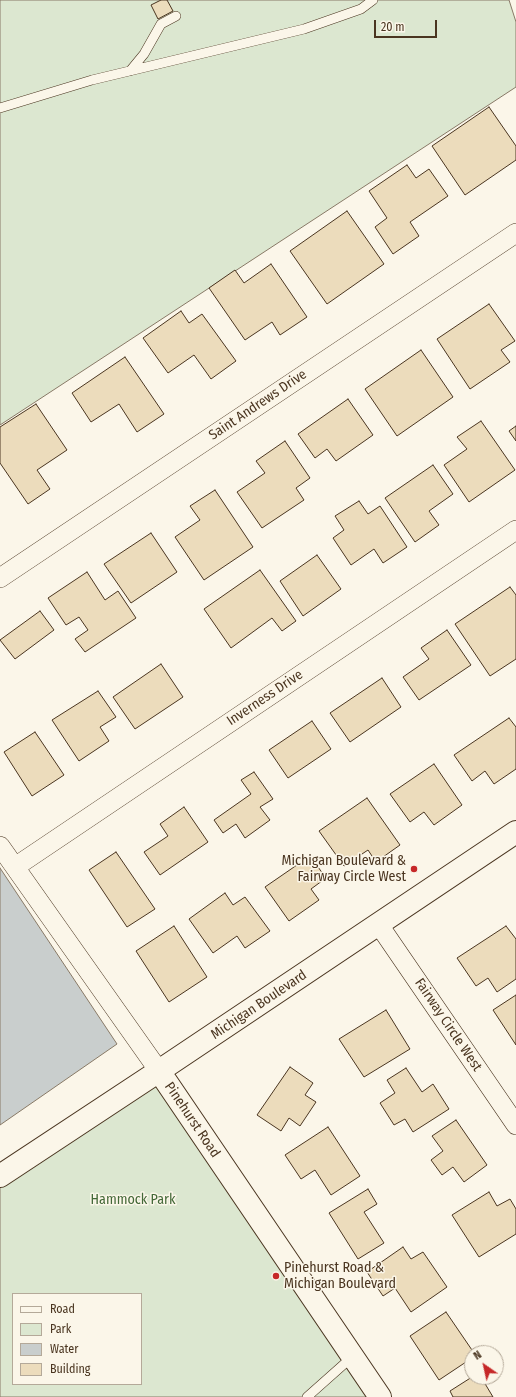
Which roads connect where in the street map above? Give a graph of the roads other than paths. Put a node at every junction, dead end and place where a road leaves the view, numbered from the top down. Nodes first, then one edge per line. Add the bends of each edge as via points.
1 (372, 0) edge
2 (176, 16) dead end
3 (130, 71) junction
4 (0, 108) edge
5 (516, 233) edge
6 (516, 530) edge
7 (0, 578) edge
8 (516, 832) edge
9 (0, 846) edge
10 (15, 867) junction
11 (379, 925) junction
12 (159, 1071) junction
13 (516, 1125) edge
14 (0, 1176) edge
15 (353, 1357) junction
16 (311, 1396) edge
17 (380, 1397) edge

1 - 3 lane via 361,9 304,29
2 - 3 lane via 161,24 144,54
3 - 4 lane
5 - 7 street, Saint Andrews Drive
6 - 10 street, Inverness Drive
8 - 11 street, Michigan Boulevard
9 - 10 street, Pinehurst Road
10 - 12 street, Pinehurst Road
11 - 12 street, Michigan Boulevard
11 - 13 street, Fairway Circle West
12 - 14 street, Michigan Boulevard
12 - 15 street, Pinehurst Road
15 - 16 lane
15 - 17 street, Pinehurst Road

